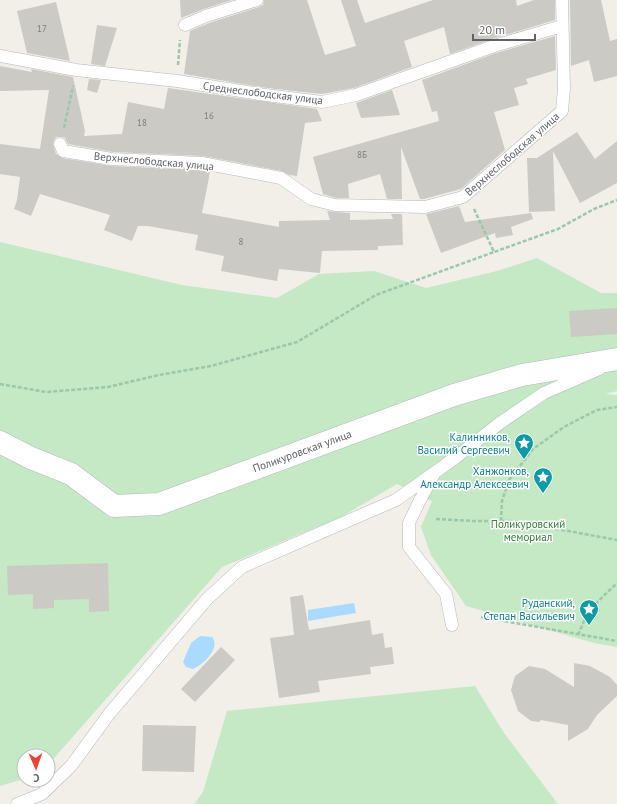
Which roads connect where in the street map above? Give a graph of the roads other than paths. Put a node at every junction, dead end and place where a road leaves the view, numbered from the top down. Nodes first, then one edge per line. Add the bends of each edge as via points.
1 (257, 0) edge
2 (562, 0) edge
3 (185, 25) road end
4 (562, 26) junction
5 (0, 56) edge
6 (60, 144) road end
7 (617, 360) edge
8 (0, 442) edge
9 (436, 472) junction
10 (452, 625) dead end
11 (16, 804) edge

1 - 3 lane
2 - 4 lane
4 - 5 lane, Среднеслободская улица via 494,46 356,95 322,102 177,81 76,70
4 - 6 lane, Верхнеслободская улица via 562,111 463,197 425,207 335,205 310,199 281,178 202,163 112,159 63,151
7 - 8 street, Поликуровская улица via 522,375 454,395 159,504 114,506 71,474
7 - 9 lane via 544,393
9 - 10 lane via 409,523 409,547 446,594
9 - 11 lane via 396,500 242,567 202,605 109,714 70,766 42,794

